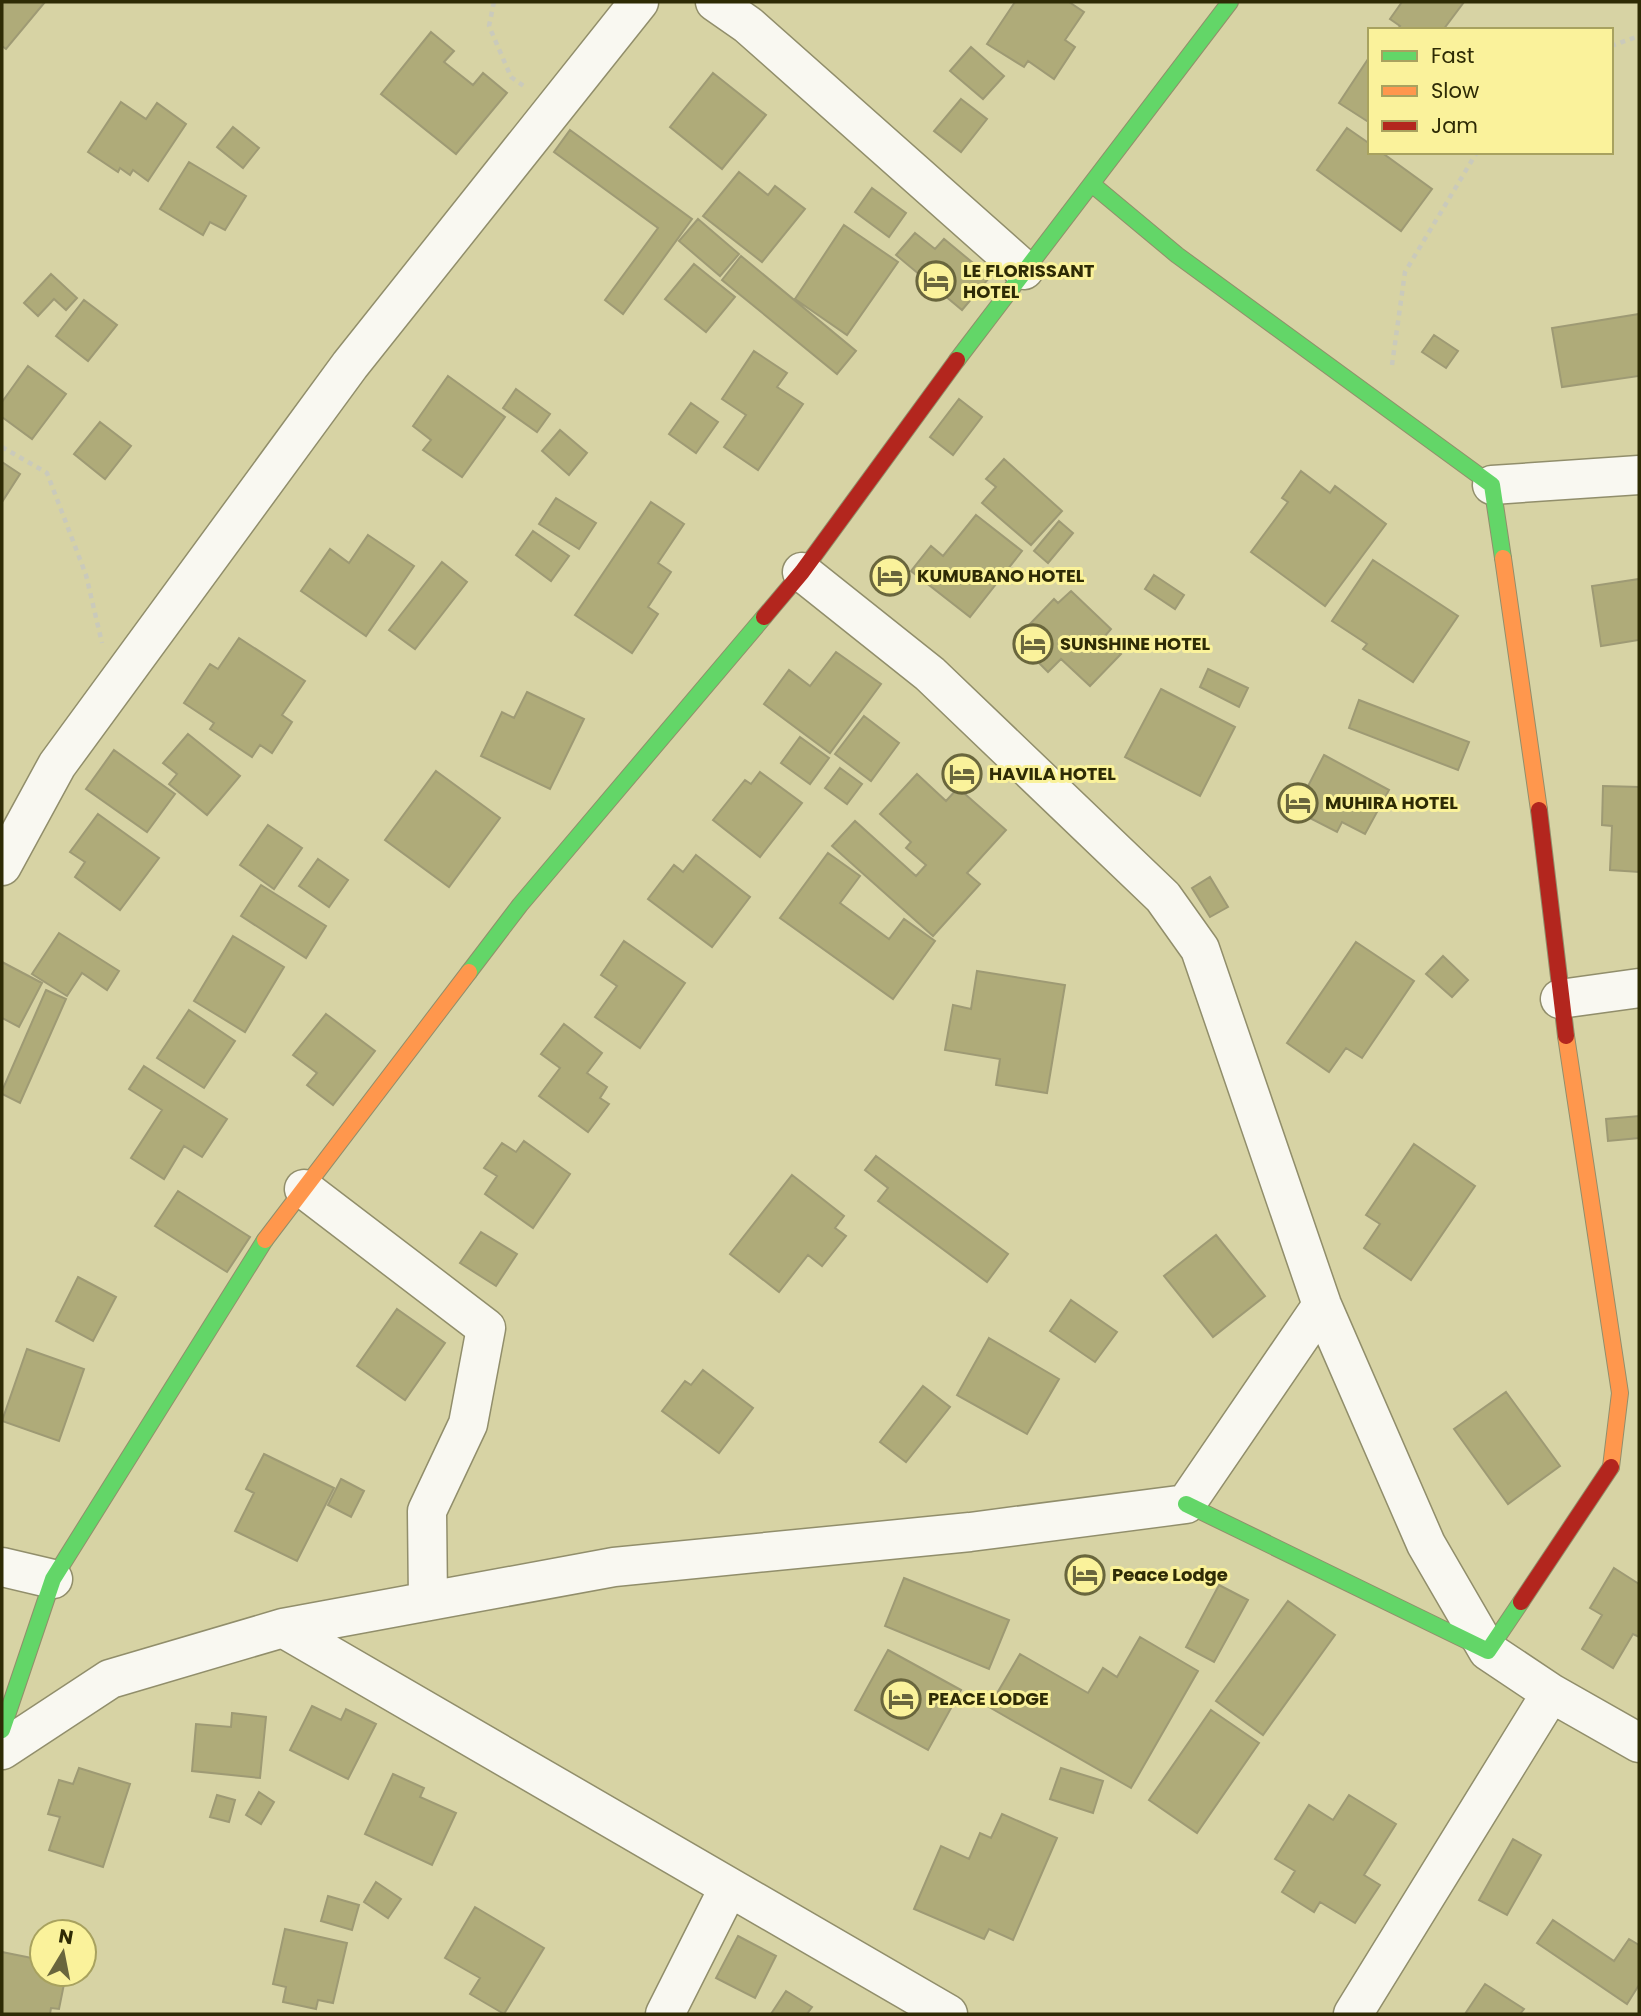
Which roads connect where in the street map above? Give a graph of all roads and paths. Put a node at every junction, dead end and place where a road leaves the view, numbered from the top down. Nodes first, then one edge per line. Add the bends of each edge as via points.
1 (494, 2) edge
2 (639, 2) edge
3 (715, 2) edge
4 (1230, 2) edge
5 (1639, 37) edge
6 (1613, 45) edge
7 (553, 109) junction
8 (1476, 154) edge
9 (1093, 185) junction
10 (1024, 270) junction
11 (1380, 403) junction
12 (2, 447) edge
13 (1639, 475) edge
14 (1492, 485) junction
15 (802, 572) junction
16 (112, 688) junction
17 (2, 866) edge
18 (1639, 988) edge
19 (1560, 999) junction
20 (304, 1189) junction
21 (1322, 1305) junction
22 (1186, 1504) junction
23 (2, 1567) edge
24 (53, 1579) junction
25 (428, 1601) junction
26 (283, 1628) junction
27 (1488, 1651) junction
28 (1551, 1693) junction
29 (2, 1730) edge
30 (1639, 1743) edge
31 (2, 1750) edge
32 (729, 1887) junction
33 (665, 2014) edge
34 (948, 2014) edge
35 (1353, 2014) edge

1 - 7 path via 489,26 511,76
2 - 7 street
3 - 10 street via 748,25
4 - 9 street
5 - 6 path
7 - 16 street via 350,365
8 - 11 path via 1405,272 1391,374
9 - 10 street
9 - 11 street via 1177,255
10 - 15 street
11 - 14 street
12 - 16 path via 47,473 86,575
13 - 14 street
14 - 19 street via 1530,735
15 - 20 street via 520,905
15 - 21 street via 930,674 1163,897 1200,949
16 - 17 street via 57,765
18 - 19 street
19 - 27 street via 1620,1393 1610,1472
20 - 24 street via 257,1251
20 - 25 street via 486,1328 468,1424 427,1511
21 - 22 street
21 - 27 street via 1426,1544
22 - 25 street via 970,1532 614,1567
22 - 27 street
23 - 24 street
24 - 29 street
25 - 26 street
26 - 31 street via 110,1679
26 - 32 street
27 - 28 street
28 - 30 street
28 - 35 street
32 - 33 street
32 - 34 street

